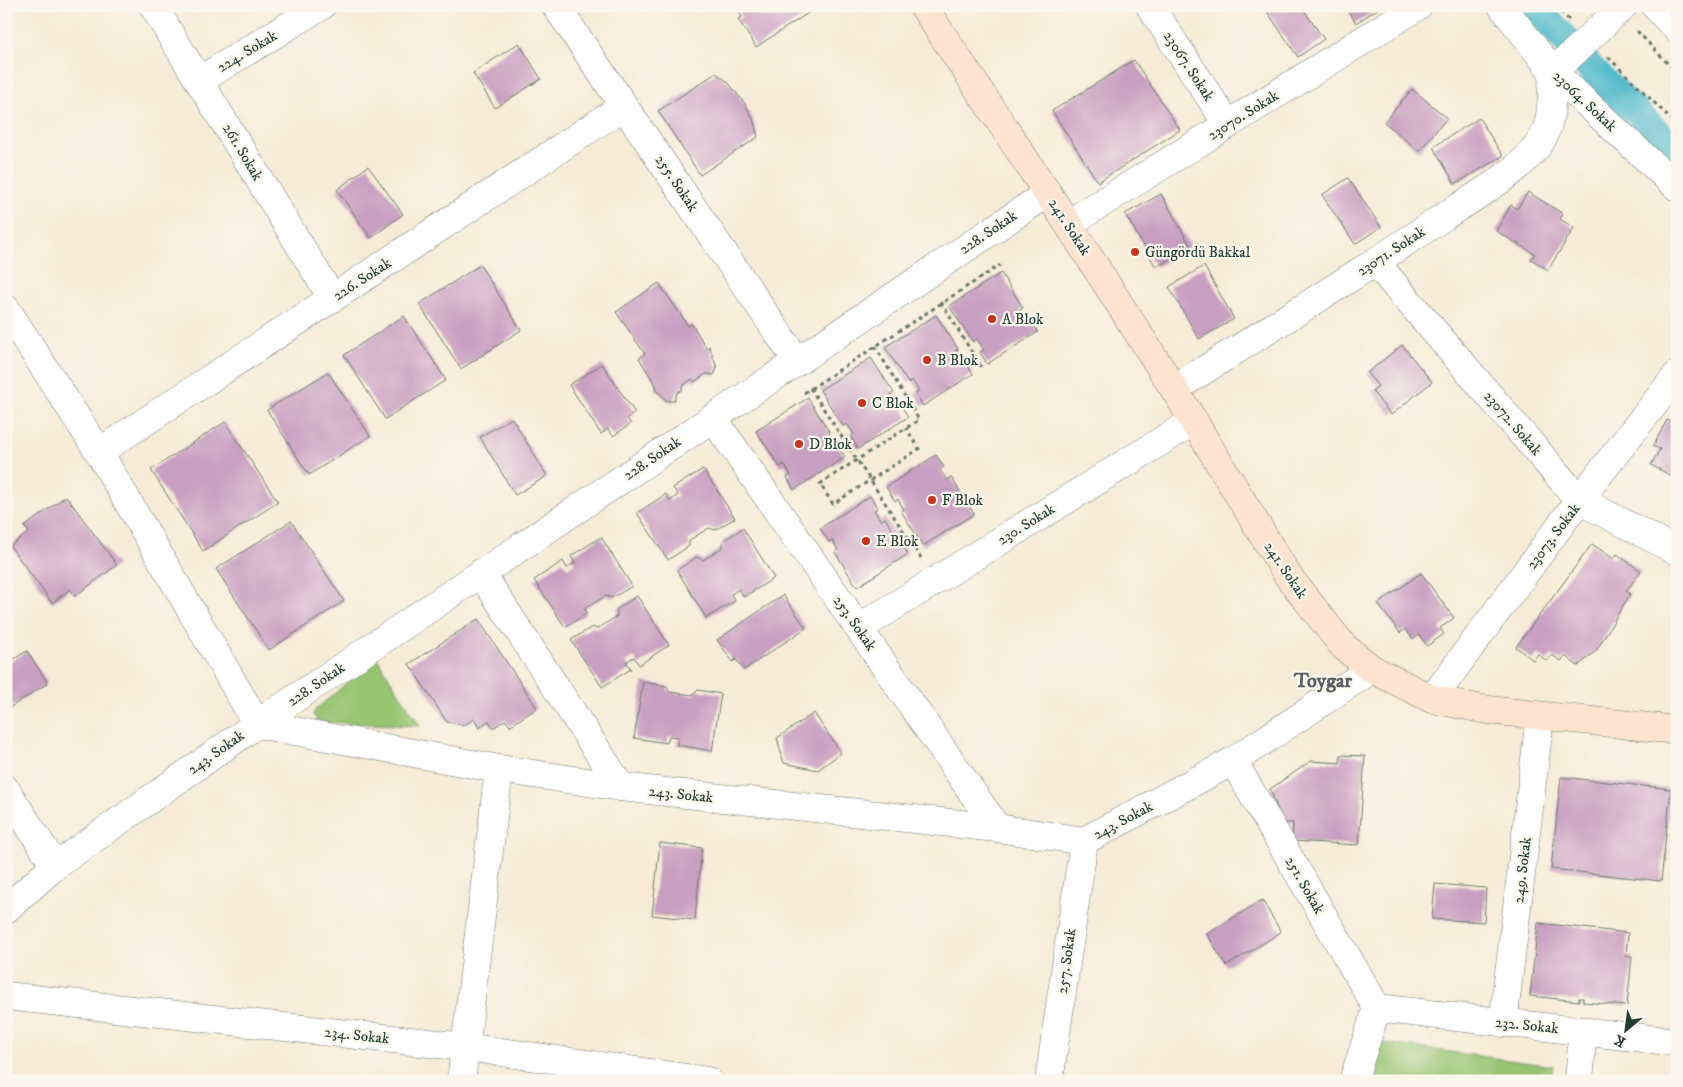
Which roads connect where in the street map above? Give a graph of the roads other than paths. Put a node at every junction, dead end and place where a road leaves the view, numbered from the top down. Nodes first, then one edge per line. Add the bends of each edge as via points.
1 (153, 6) edge
2 (321, 6) edge
3 (556, 6) edge
4 (923, 6) edge
5 (1150, 6) edge
6 (1418, 6) edge
7 (1502, 6) edge
8 (1654, 6) edge
9 (1620, 9) edge
10 (1677, 29) edge
11 (1557, 68) junction
12 (200, 80) junction
13 (624, 106) junction
14 (1228, 125) junction
15 (1677, 187) edge
16 (1048, 193) junction
17 (1068, 224) junction
18 (1374, 262) junction
19 (332, 298) junction
20 (6, 309) edge
21 (797, 361) junction
22 (1677, 375) edge
23 (1174, 389) junction
24 (713, 418) junction
25 (1194, 421) junction
26 (99, 452) junction
27 (1580, 500) junction
28 (1677, 551) edge
29 (481, 573) junction
30 (859, 628) junction
31 (1372, 669) junction
32 (1432, 698) junction
33 (1540, 717) junction
34 (257, 724) junction
35 (1677, 730) edge
36 (1233, 761) junction
37 (499, 769) junction
38 (620, 787) junction
39 (6, 790) edge
40 (997, 828) junction
41 (1084, 841) junction
42 (55, 866) junction
43 (6, 909) edge
44 (6, 996) edge
45 (1378, 1008) junction
46 (1503, 1023) junction
47 (1584, 1032) junction
48 (1677, 1042) edge
49 (465, 1047) junction
50 (461, 1081) edge
51 (708, 1081) edge
52 (1049, 1081) edge
53 (1353, 1081) edge
54 (1579, 1081) edge

1 - 12 street, 261. Sokak
2 - 12 street, 224. Sokak
3 - 13 street, 255. Sokak
4 - 16 main road, 241. Sokak
5 - 14 street, 23067. Sokak
6 - 14 street, 23070. Sokak
7 - 11 street, 23064. Sokak
8 - 10 street
9 - 11 street
11 - 15 street, 23064. Sokak
11 - 18 street, 23071. Sokak via 1550,121 1536,148 1515,168
12 - 19 street, 261. Sokak
13 - 19 street, 226. Sokak
13 - 21 street, 255. Sokak
14 - 17 street, 23070. Sokak
16 - 17 main road, 241. Sokak
16 - 21 street, 228. Sokak
17 - 23 main road, 241. Sokak
18 - 23 street, 23071. Sokak
18 - 27 street, 23072. Sokak
19 - 26 street, 226. Sokak
20 - 26 street
21 - 24 street, 228. Sokak
22 - 27 street, 23073. Sokak
23 - 25 main road, 241. Sokak
24 - 29 street, 228. Sokak
24 - 30 street, 253. Sokak
25 - 30 street, 230. Sokak
25 - 31 main road, 241. Sokak via 1288,576 1344,647
26 - 34 street
27 - 28 street, 23072. Sokak
27 - 32 street, 23073. Sokak
29 - 34 street, 228. Sokak
29 - 38 street
30 - 40 street, 253. Sokak
31 - 32 main road, 241. Sokak
31 - 36 street, 243. Sokak
32 - 33 main road, 241. Sokak
33 - 35 main road, 241. Sokak
33 - 46 street, 249. Sokak
34 - 37 street, 243. Sokak
34 - 42 street, 243. Sokak
36 - 41 street, 243. Sokak
36 - 45 street, 251. Sokak
37 - 38 street, 243. Sokak
37 - 49 street
38 - 40 street, 243. Sokak
39 - 42 street
40 - 41 street, 243. Sokak
41 - 52 street, 257. Sokak
42 - 43 street, 243. Sokak
44 - 49 street, 234. Sokak
45 - 46 street, 232. Sokak
45 - 53 street
46 - 47 street, 232. Sokak
47 - 48 street, 232. Sokak
47 - 54 street
49 - 50 street
49 - 51 street, 234. Sokak

